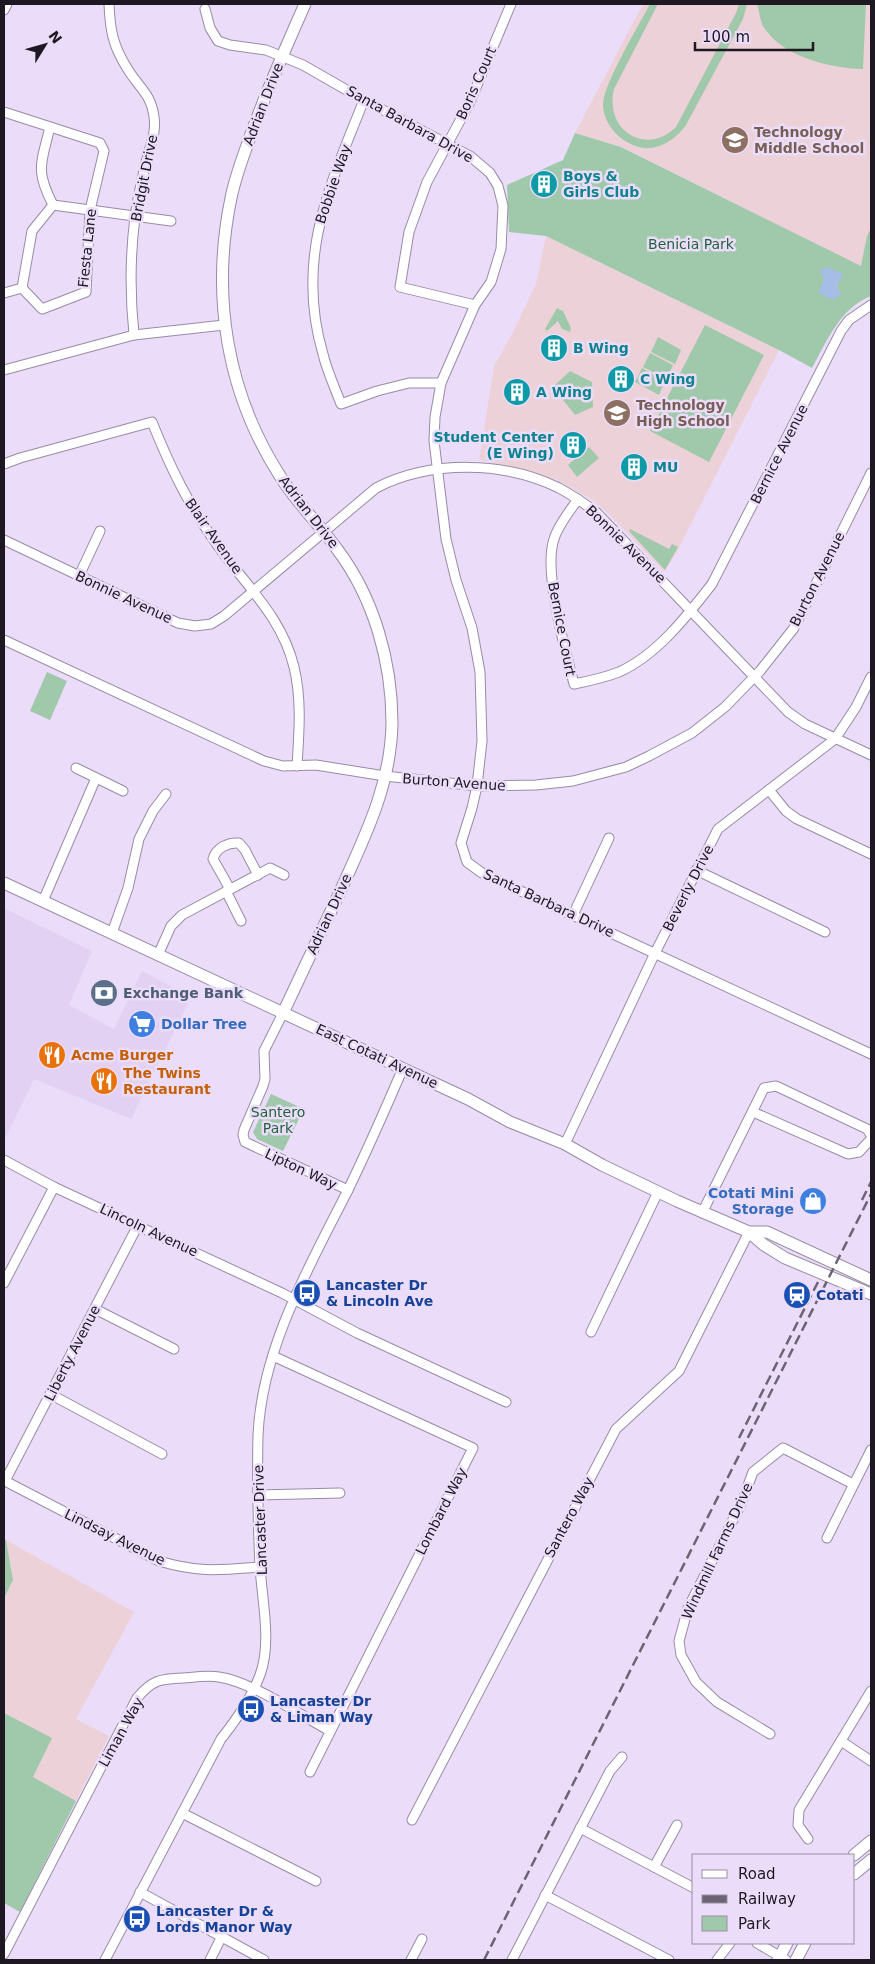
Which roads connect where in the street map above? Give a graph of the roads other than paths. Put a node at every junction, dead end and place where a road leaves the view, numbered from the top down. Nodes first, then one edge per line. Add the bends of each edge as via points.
1 (7, 4) edge
2 (109, 4) edge
3 (305, 4) edge
4 (511, 4) edge
5 (205, 9) dead end
6 (4, 10) edge
7 (281, 56) junction
8 (364, 100) junction
9 (4, 112) edge
10 (50, 127) junction
11 (448, 145) junction
12 (52, 206) junction
13 (90, 210) junction
14 (136, 217) junction
15 (171, 222) dead end
16 (22, 288) junction
17 (4, 293) edge
18 (475, 305) junction
19 (871, 305) edge
20 (224, 324) junction
21 (134, 335) junction
22 (4, 370) edge
23 (440, 383) junction
24 (4, 464) edge
25 (438, 469) junction
26 (871, 473) edge
27 (578, 499) junction
28 (100, 531) dead end
29 (324, 531) junction
30 (4, 540) edge
31 (79, 576) junction
32 (254, 591) junction
33 (692, 610) junction
34 (4, 640) edge
35 (755, 678) junction
36 (871, 678) edge
37 (834, 739) junction
38 (871, 755) edge
39 (297, 766) junction
40 (76, 768) dead end
41 (386, 776) junction
42 (96, 778) junction
43 (477, 786) junction
44 (769, 790) junction
45 (123, 792) dead end
46 (166, 794) dead end
47 (609, 838) dead end
48 (871, 854) edge
49 (696, 870) junction
50 (258, 874) junction
51 (284, 874) dead end
52 (4, 883) edge
53 (228, 890) junction
54 (43, 901) junction
55 (572, 915) junction
56 (241, 921) dead end
57 (825, 932) dead end
58 (112, 934) junction
59 (655, 952) junction
60 (158, 955) junction
61 (283, 1013) junction
62 (871, 1054) edge
63 (403, 1068) junction
64 (753, 1112) junction
65 (871, 1135) edge
66 (871, 1140) edge
67 (564, 1144) junction
68 (4, 1160) edge
69 (54, 1187) junction
70 (348, 1190) junction
71 (658, 1192) junction
72 (702, 1213) junction
73 (138, 1225) junction
74 (749, 1232) junction
75 (871, 1280) edge
76 (4, 1283) edge
77 (871, 1294) edge
78 (294, 1300) junction
79 (95, 1309) junction
80 (591, 1332) dead end
81 (174, 1349) dead end
82 (273, 1356) junction
83 (50, 1394) junction
84 (506, 1402) dead end
85 (871, 1450) edge
86 (162, 1454) dead end
87 (5, 1482) joint
88 (853, 1484) junction
89 (340, 1493) dead end
90 (258, 1494) junction
91 (827, 1538) dead end
92 (260, 1567) junction
93 (254, 1689) junction
94 (871, 1691) edge
95 (330, 1731) junction
96 (770, 1734) dead end
97 (841, 1741) junction
98 (622, 1757) dead end
99 (871, 1761) edge
100 (310, 1772) dead end
101 (182, 1813) junction
102 (412, 1820) dead end
103 (677, 1825) dead end
104 (580, 1828) junction
105 (808, 1839) dead end
106 (871, 1840) edge
107 (855, 1854) edge
108 (871, 1860) edge
109 (654, 1867) junction
110 (855, 1873) edge
111 (316, 1881) dead end
112 (692, 1887) edge
113 (140, 1892) junction
114 (545, 1895) junction
115 (222, 1936) junction
116 (422, 1939) dead end
117 (729, 1944) edge
118 (758, 1944) edge
119 (788, 1944) edge
120 (804, 1944) edge
121 (4, 1954) edge
122 (781, 1959) edge
123 (105, 1960) edge
124 (210, 1960) edge
125 (264, 1960) edge
126 (411, 1960) edge
127 (512, 1960) edge
128 (669, 1960) edge
129 (717, 1960) edge
130 (796, 1960) edge

1 - 6 street
2 - 14 street, Bridgit Drive via 110,30 116,48 128,70 147,93 154,116 154,134
3 - 7 street, Adrian Drive
4 - 11 street, Boris Court via 470,102
5 - 7 street, Santa Barbara Drive via 210,28 218,40
7 - 8 street, Santa Barbara Drive
7 - 20 street, Adrian Drive via 231,195 221,270
8 - 11 street, Santa Barbara Drive
8 - 23 street, Bobbie Way via 326,194 317,233 312,289 322,354 341,404 409,383
9 - 10 street, Fiesta Lane
10 - 12 street via 40,168 43,186
10 - 13 street, Fiesta Lane via 100,143 104,152
11 - 18 street, Santa Barbara Drive via 470,156 490,173 498,186 503,206 501,248 491,282
11 - 18 street, Boris Court via 427,182 409,232 400,287
12 - 13 street
12 - 16 street via 32,231
13 - 14 street
13 - 16 street, Fiesta Lane via 86,292 42,309
14 - 15 street
14 - 21 street, Bridgit Drive via 131,275
16 - 17 street
18 - 23 street, Santa Barbara Drive
19 - 33 street, Bernice Avenue via 849,320 840,331 712,584
20 - 21 street
20 - 29 street, Adrian Drive via 239,392 259,439 280,476
21 - 22 street
23 - 25 street, Santa Barbara Drive via 434,441
24 - 32 street, Blair Avenue via 152,422 171,470 194,512
25 - 27 street, Bonnie Avenue via 506,471 543,481
25 - 29 street, Bonnie Avenue via 394,479 376,488
25 - 43 street, Santa Barbara Drive via 446,539 472,628 480,672 482,741
26 - 35 street, Burton Avenue via 794,628
27 - 33 street, Bonnie Avenue via 609,525
27 - 33 street, Bernice Court via 554,537 550,555 574,684 620,671 669,634
28 - 31 street
29 - 32 street, Bonnie Avenue
29 - 41 street, Adrian Drive via 351,570 368,603 382,642 390,684 392,725
30 - 31 street, Bonnie Avenue
31 - 32 street, Bonnie Avenue via 178,623 195,626 211,624
32 - 39 street, Blair Avenue via 279,629 294,667 300,704
33 - 35 street, Bonnie Avenue
34 - 39 street, Burton Avenue via 264,761
35 - 37 street, Bonnie Avenue via 788,712
35 - 43 street, Burton Avenue via 692,733 626,767 573,781 536,786
36 - 37 street, Beverly Drive
37 - 38 street, Bonnie Avenue
37 - 44 street, Beverly Drive
39 - 41 street, Burton Avenue via 316,765
40 - 42 street
41 - 43 street, Burton Avenue
41 - 61 street, Adrian Drive via 374,818
42 - 45 street
42 - 54 street
43 - 55 street, Santa Barbara Drive via 461,843 467,862
44 - 48 street via 797,819
44 - 49 street, Beverly Drive via 718,829
46 - 58 street via 139,839 128,888
47 - 55 street
49 - 57 street
49 - 59 street, Beverly Drive
50 - 51 street via 270,868
50 - 53 street
50 - 53 street via 239,843 221,848 213,859
52 - 54 street, East Cotati Avenue
53 - 56 street
53 - 60 street via 175,920
54 - 58 street, East Cotati Avenue
55 - 59 street, Santa Barbara Drive
58 - 60 street, East Cotati Avenue
59 - 62 street, Santa Barbara Drive
59 - 67 street, Beverly Drive
60 - 61 street, East Cotati Avenue
61 - 63 street, East Cotati Avenue
61 - 70 street, Lipton Way via 264,1051 265,1078 244,1130 245,1142
63 - 67 street, East Cotati Avenue via 510,1122
63 - 70 street, Lancaster Drive
64 - 65 street via 764,1088 776,1086 867,1129
64 - 66 street via 848,1154 860,1152
64 - 72 street
67 - 71 street, East Cotati Avenue
68 - 69 street, Lincoln Avenue
69 - 73 street, Lincoln Avenue
69 - 76 street
70 - 78 street, Lancaster Drive
71 - 72 street, East Cotati Avenue
71 - 80 street
72 - 74 street, East Cotati Avenue
73 - 78 street, Lincoln Avenue
73 - 79 street, Liberty Avenue
74 - 75 street, East Cotati Avenue via 767,1232
74 - 77 street, East Cotati Avenue via 785,1258
74 - 102 street, Santero Way via 679,1371 616,1429
78 - 82 street, Lancaster Drive
78 - 84 street, Lincoln Avenue
79 - 81 street
79 - 83 street, Liberty Avenue
82 - 90 street, Lancaster Drive via 258,1434
82 - 95 street, Lombard Way via 474,1448
83 - 86 street
83 - 87 street, Liberty Avenue
85 - 88 street
87 - 92 street, Lindsay Avenue via 159,1561 212,1571
88 - 91 street
88 - 96 street, Windmill Farms Drive via 783,1448 753,1472 742,1504 688,1608 679,1641 681,1655 696,1682 717,1702
89 - 90 street
90 - 92 street, Lancaster Drive
92 - 93 street, Lancaster Drive via 265,1656
93 - 95 street, Liman Way
93 - 101 street, Lancaster Drive via 242,1713 221,1739
93 - 121 street, Liman Way via 217,1676 163,1679 146,1686
94 - 97 street
95 - 100 street, Lombard Way
97 - 99 street
97 - 105 street via 799,1810 798,1824
98 - 104 street via 610,1771
101 - 111 street
101 - 113 street, Lancaster Drive
103 - 109 street
104 - 109 street
104 - 114 street
106 - 107 street
108 - 110 street
109 - 112 street
113 - 115 street
113 - 123 street, Lancaster Drive
114 - 127 street
114 - 128 street
115 - 124 street
115 - 125 street
116 - 126 street
117 - 129 street
118 - 122 street
119 - 122 street
120 - 130 street

